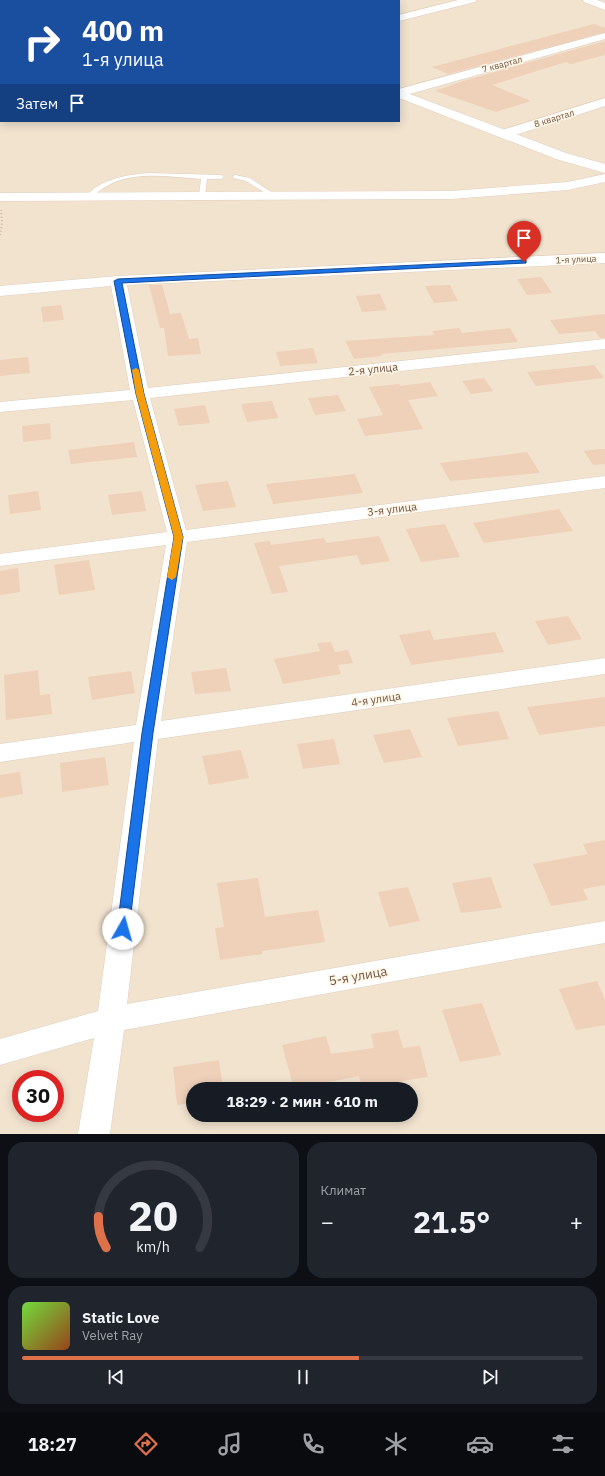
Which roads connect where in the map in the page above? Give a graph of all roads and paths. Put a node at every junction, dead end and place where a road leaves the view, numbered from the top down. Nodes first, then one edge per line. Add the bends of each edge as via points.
1 (471, 0) edge
2 (588, 0) edge
3 (605, 7) edge
4 (400, 18) edge
5 (605, 36) edge
6 (400, 93) edge
7 (400, 93) edge
8 (605, 102) edge
9 (504, 134) junction
10 (605, 169) edge
11 (221, 177) dead end
12 (235, 177) dead end
13 (204, 178) junction
14 (605, 178) edge
15 (202, 196) junction
16 (274, 196) junction
17 (0, 197) edge
18 (88, 197) junction
19 (0, 205) edge
20 (0, 235) edge
21 (604, 259) edge
22 (118, 281) junction
23 (0, 291) edge
24 (605, 344) edge
25 (140, 394) junction
26 (0, 407) edge
27 (605, 482) edge
28 (178, 537) junction
29 (0, 560) edge
30 (605, 666) edge
31 (147, 733) junction
32 (0, 753) edge
33 (605, 932) edge
34 (111, 1020) junction
35 (0, 1052) edge
36 (94, 1134) edge

1 - 4 street
2 - 3 street
5 - 6 street, 7 квартал
7 - 9 main road
8 - 9 street, 8 квартал
9 - 10 main road via 561,156
11 - 13 lane
12 - 16 lane via 248,179
13 - 15 lane
13 - 18 lane via 161,175 118,179 104,184
14 - 16 main road via 568,186 451,195
15 - 16 main road
15 - 18 main road
17 - 18 main road
19 - 20 path
21 - 22 street, 1-я улица
22 - 23 street, 1-я улица
22 - 25 street
24 - 25 street, 2-я улица
25 - 26 street, 2-я улица
25 - 28 street
27 - 28 street, 3-я улица
28 - 29 street, 3-я улица
28 - 31 street
30 - 31 street, 4-я улица
31 - 32 street, 4-я улица
31 - 34 street
33 - 34 street, 5-я улица
34 - 35 street, 5-я улица
34 - 36 street

